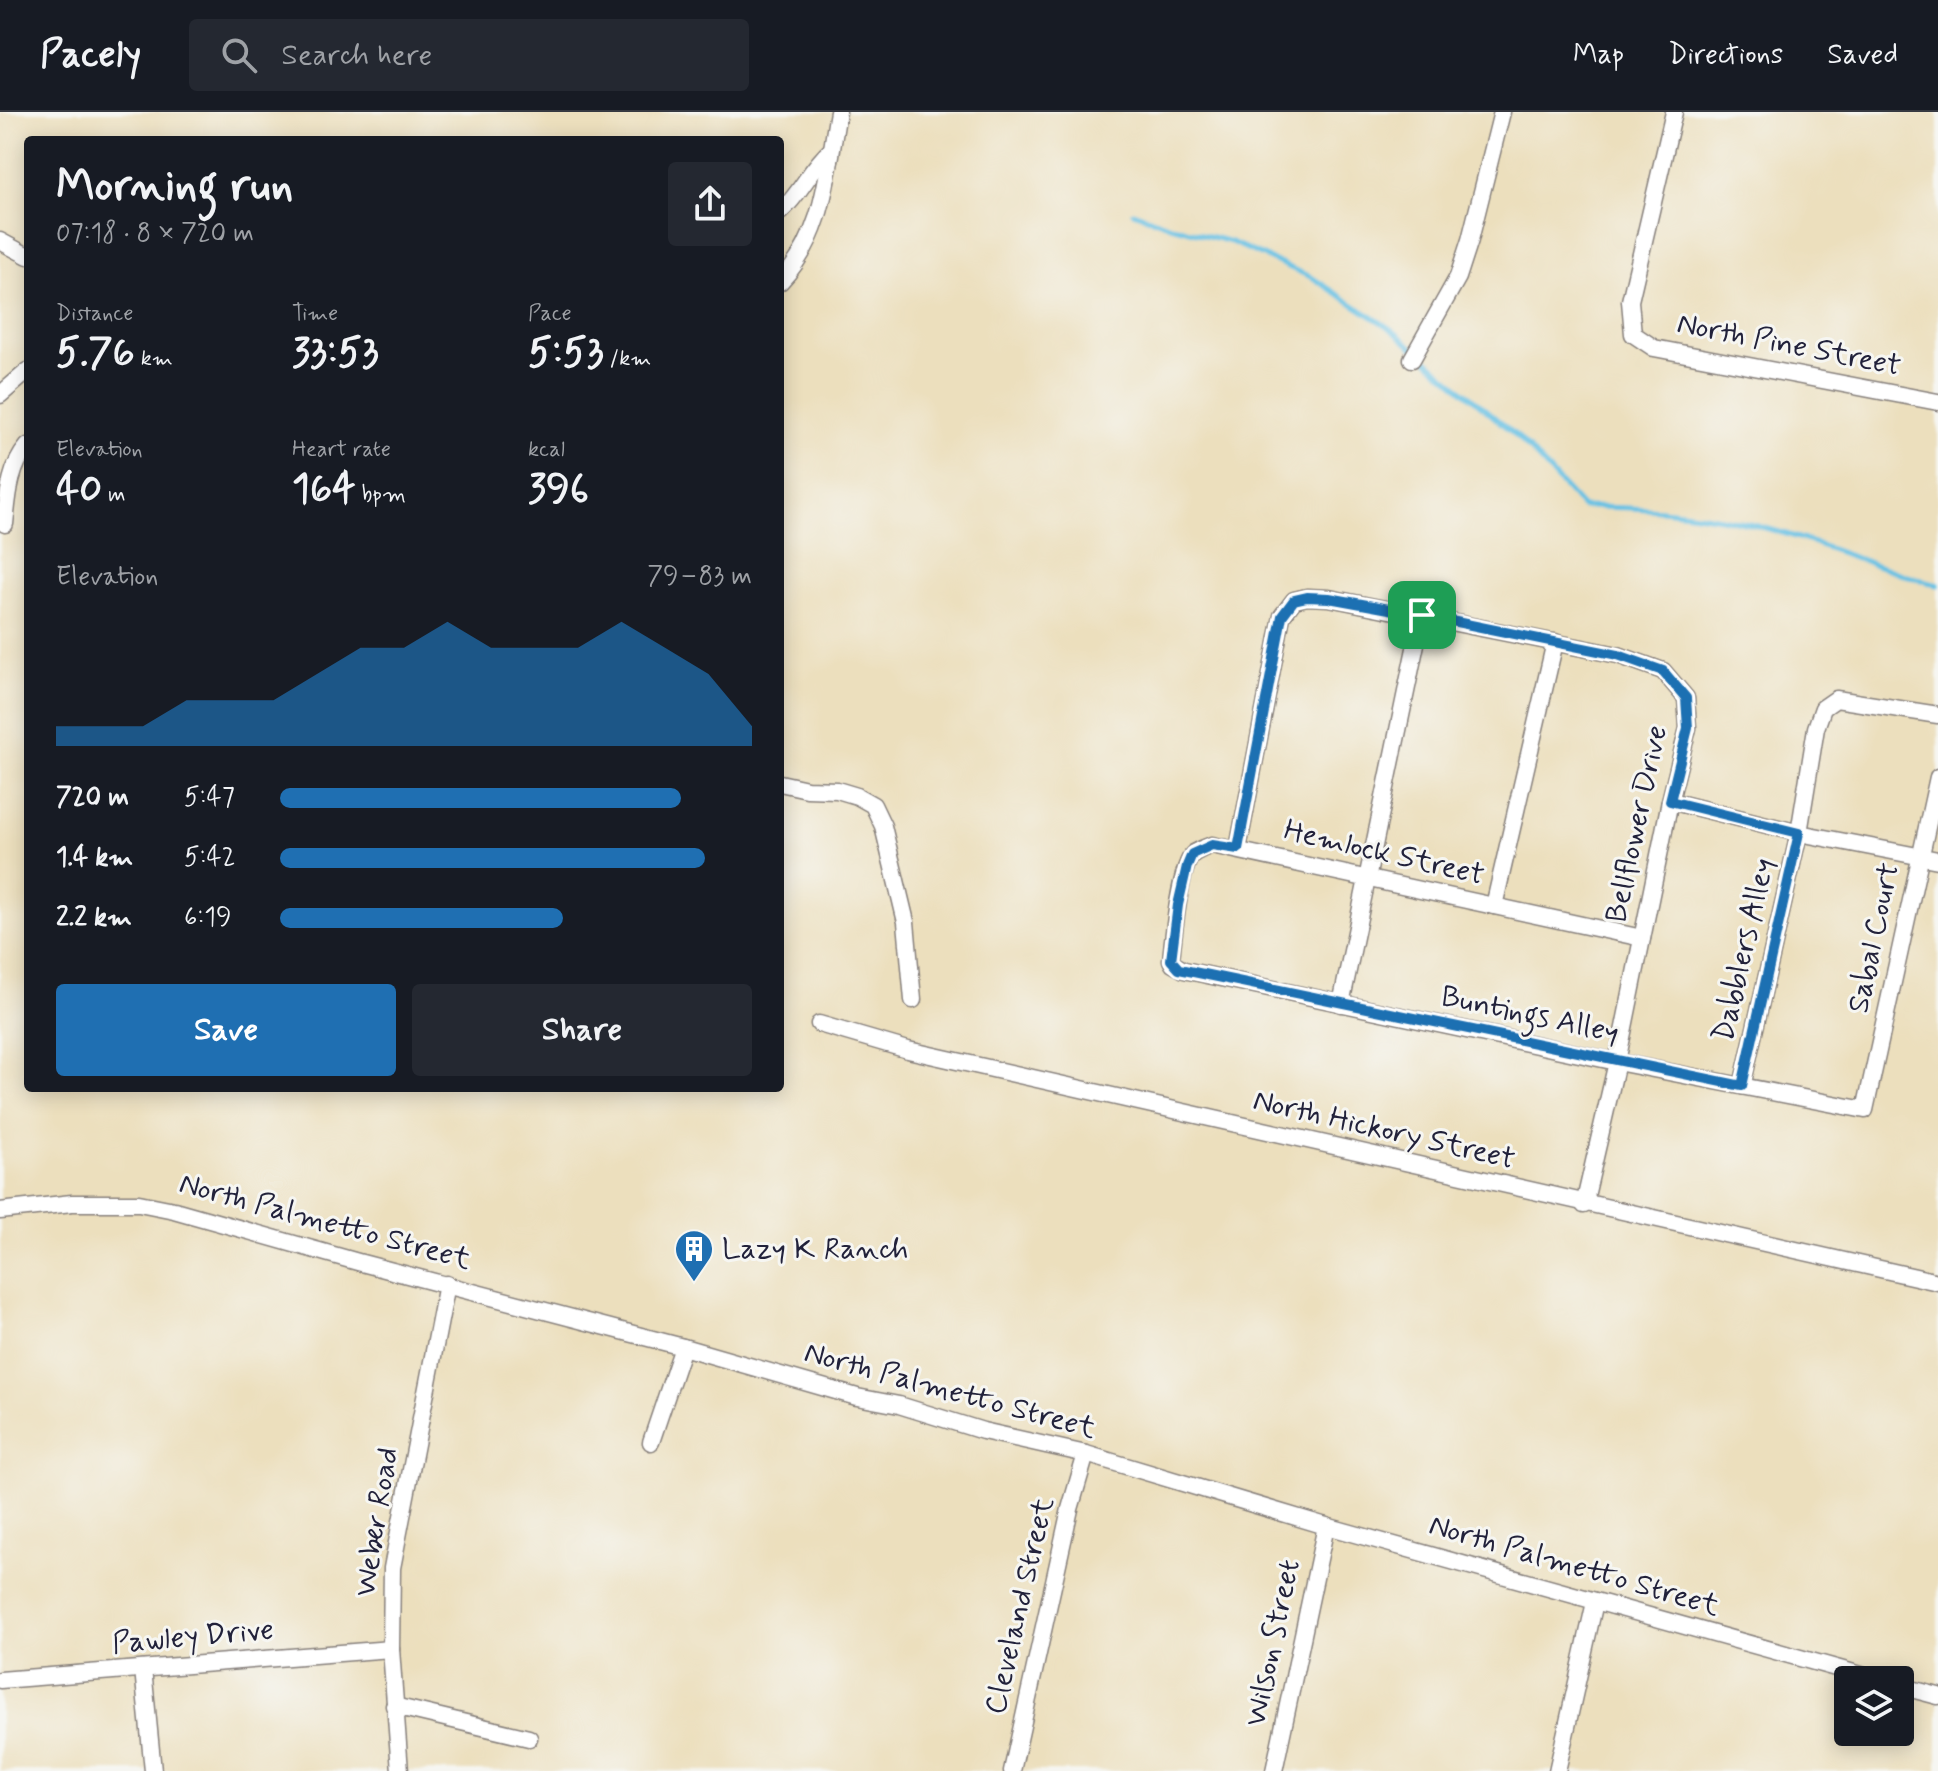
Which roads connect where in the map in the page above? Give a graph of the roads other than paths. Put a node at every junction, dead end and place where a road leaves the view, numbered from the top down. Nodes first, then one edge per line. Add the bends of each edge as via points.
1 (838, 112) edge
2 (1502, 112) edge
3 (1674, 112) edge
4 (831, 150) junction
5 (786, 206) edge
6 (819, 215) junction
7 (0, 241) edge
8 (24, 254) edge
9 (784, 278) edge
10 (1412, 359) dead end
11 (24, 374) edge
12 (0, 395) edge
13 (1938, 402) edge
14 (24, 453) edge
15 (5, 524) dead end
16 (1422, 615) junction
17 (1555, 642) junction
18 (1938, 715) edge
19 (1938, 777) edge
20 (784, 784) edge
21 (1670, 801) junction
22 (1799, 833) junction
23 (1238, 849) junction
24 (1921, 857) junction
25 (1938, 860) edge
26 (1367, 878) junction
27 (1494, 906) junction
28 (1642, 938) junction
29 (1184, 970) joint
30 (913, 1000) dead end
31 (1341, 1004) junction
32 (819, 1024) dead end
33 (1617, 1062) junction
34 (1742, 1086) junction
35 (1865, 1110) joint
36 (1584, 1205) junction
37 (0, 1211) edge
38 (1938, 1282) edge
39 (447, 1284) junction
40 (683, 1347) junction
41 (651, 1442) dead end
42 (1086, 1454) junction
43 (1326, 1526) junction
44 (1595, 1602) junction
45 (391, 1649) junction
46 (1834, 1668) edge
47 (143, 1669) junction
48 (0, 1680) edge
49 (1914, 1690) edge
50 (1938, 1696) edge
51 (394, 1706) junction
52 (529, 1738) dead end
53 (153, 1771) edge
54 (400, 1771) edge
55 (1012, 1771) edge
56 (1274, 1771) edge
57 (1557, 1771) edge

1 - 4 street
2 - 10 street via 1458,277
3 - 13 street, North Pine Street via 1630,301 1633,334 1654,348
4 - 5 street
4 - 6 street
5 - 6 street
6 - 9 street
7 - 8 street
11 - 12 street
14 - 15 street via 9,482
16 - 17 street, Bellflower Drive
16 - 23 street, Bellflower Drive via 1329,598 1307,597 1287,606
16 - 26 street
17 - 21 street, Bellflower Drive via 1663,671 1686,698 1688,728
17 - 27 street
18 - 22 street, Dabblers Alley via 1836,699 1823,708
19 - 24 street, Sabal Court
20 - 30 street via 837,790 873,805 906,922
21 - 22 street
21 - 28 street, Bellflower Drive
22 - 24 street
22 - 34 street, Dabblers Alley
23 - 26 street, Hemlock Street
23 - 29 street, Hemlock Street via 1212,845 1192,854 1171,960
24 - 25 street
24 - 35 street, Sabal Court
26 - 27 street, Hemlock Street
26 - 31 street
27 - 28 street, Hemlock Street
28 - 33 street, Bellflower Drive
29 - 31 street, Buntings Alley
31 - 33 street, Buntings Alley
32 - 36 street, North Hickory Street via 908,1050
33 - 34 street, Buntings Alley
33 - 36 street, Bellflower Drive
34 - 35 street, Buntings Alley
36 - 38 street, North Hickory Street
37 - 39 street, North Palmetto Street via 139,1203
39 - 40 street, North Palmetto Street
39 - 45 street, Weber Road via 392,1568
40 - 41 street
40 - 42 street, North Palmetto Street via 983,1431
42 - 43 street, North Palmetto Street
42 - 55 street, Cleveland Street
43 - 44 street, North Palmetto Street
43 - 56 street, Wilson Street
44 - 46 street, North Palmetto Street
44 - 57 street
45 - 47 street, Pawley Drive
45 - 51 street, Weber Road
47 - 48 street, Pawley Drive
47 - 53 street
49 - 50 street
51 - 52 street
51 - 54 street, Weber Road

